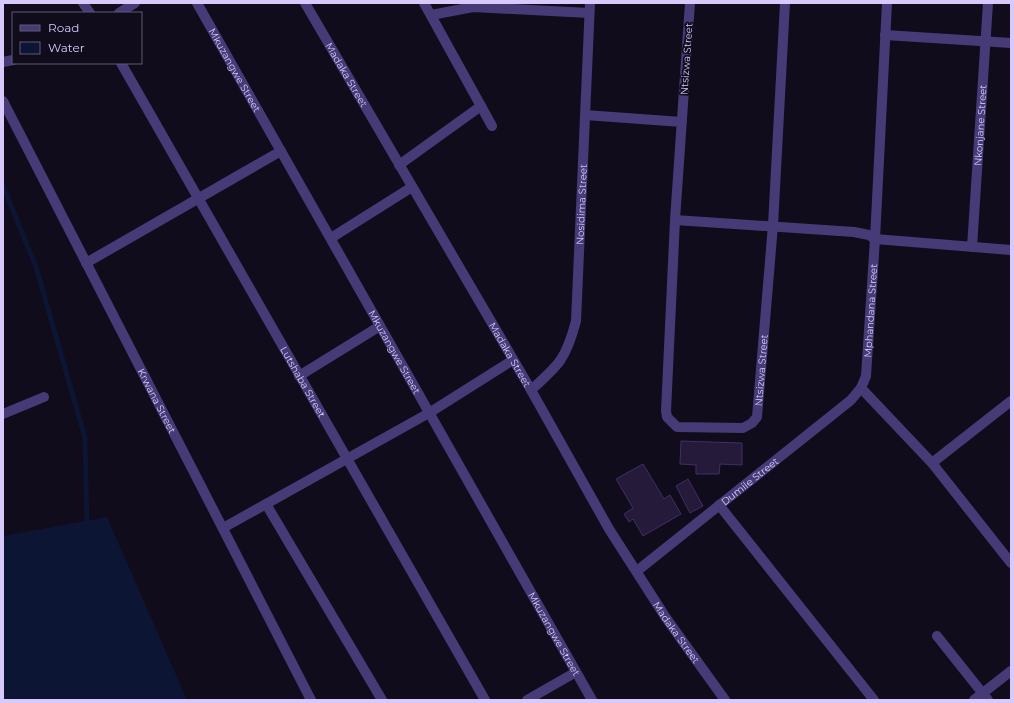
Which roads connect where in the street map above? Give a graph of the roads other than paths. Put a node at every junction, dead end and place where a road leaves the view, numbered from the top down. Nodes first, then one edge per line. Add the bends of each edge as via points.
1 (83, 3) edge
2 (135, 3) edge
3 (197, 3) edge
4 (305, 3) edge
5 (424, 3) edge
6 (690, 3) edge
7 (785, 3) edge
8 (887, 3) edge
9 (988, 3) edge
10 (589, 8) edge
11 (89, 12) edge
12 (121, 12) edge
13 (431, 16) junction
14 (885, 35) junction
15 (985, 41) junction
16 (1011, 43) edge
17 (122, 64) edge
18 (3, 101) edge
19 (481, 106) junction
20 (585, 115) junction
21 (682, 122) junction
22 (492, 126) dead end
23 (281, 151) junction
24 (398, 165) junction
25 (412, 187) junction
26 (198, 198) junction
27 (675, 220) junction
28 (773, 225) junction
29 (330, 238) junction
30 (875, 239) junction
31 (972, 247) junction
32 (1011, 250) edge
33 (86, 262) junction
34 (380, 326) junction
35 (513, 360) junction
36 (299, 376) junction
37 (861, 388) junction
38 (531, 390) junction
39 (44, 397) dead end
40 (1009, 405) edge
41 (429, 413) junction
42 (3, 414) edge
43 (347, 459) junction
44 (932, 463) junction
45 (266, 504) junction
46 (719, 505) junction
47 (223, 528) junction
48 (1011, 563) edge
49 (637, 571) junction
50 (937, 636) dead end
51 (1011, 671) edge
52 (576, 672) junction
53 (985, 697) edge
54 (311, 700) edge
55 (382, 700) edge
56 (485, 700) edge
57 (527, 700) edge
58 (592, 700) edge
59 (724, 700) edge
60 (874, 700) edge
61 (974, 700) edge

1 - 11 street
2 - 12 street
3 - 23 street, Mkuzangwe Street
4 - 24 street, Madaka Street
5 - 13 street
6 - 21 street, Ntsizwa Street
7 - 28 street, Ntsizwa Street
8 - 14 street, Mphandana Street
9 - 15 street, Nkonjane Street
10 - 13 street via 473,7
10 - 20 street, Nosidima Street
13 - 19 street
14 - 15 street
14 - 30 street, Mphandana Street
15 - 16 street
15 - 31 street, Nkonjane Street
17 - 26 street, Lutshaba Street
18 - 33 street, Krwana Street
19 - 22 street
19 - 24 street
20 - 21 street
20 - 38 street, Nosidima Street via 576,322 564,357 555,369
21 - 27 street, Ntsizwa Street
23 - 26 street
23 - 29 street, Mkuzangwe Street
24 - 25 street, Madaka Street
25 - 29 street
25 - 35 street, Madaka Street
26 - 33 street
26 - 36 street, Lutshaba Street
27 - 28 street
27 - 28 street, Ntsizwa Street via 666,411 670,421 682,427 743,428 757,417
28 - 30 street via 862,233
29 - 34 street, Mkuzangwe Street
30 - 31 street
30 - 37 street, Mphandana Street via 866,376
31 - 32 street
33 - 47 street, Krwana Street
34 - 36 street
34 - 41 street, Mkuzangwe Street
35 - 38 street, Madaka Street
35 - 41 street
36 - 43 street, Lutshaba Street
37 - 44 street
37 - 46 street, Dumile Street via 851,400
38 - 49 street, Madaka Street via 609,529
39 - 42 street
40 - 44 street
41 - 43 street
41 - 52 street, Mkuzangwe Street
43 - 45 street
43 - 56 street, Lutshaba Street
44 - 48 street
45 - 47 street
45 - 55 street
46 - 49 street, Dumile Street
46 - 60 street
47 - 54 street, Krwana Street
49 - 59 street, Madaka Street via 666,618
50 - 53 street
51 - 53 street
52 - 57 street
52 - 58 street, Mkuzangwe Street
53 - 61 street

